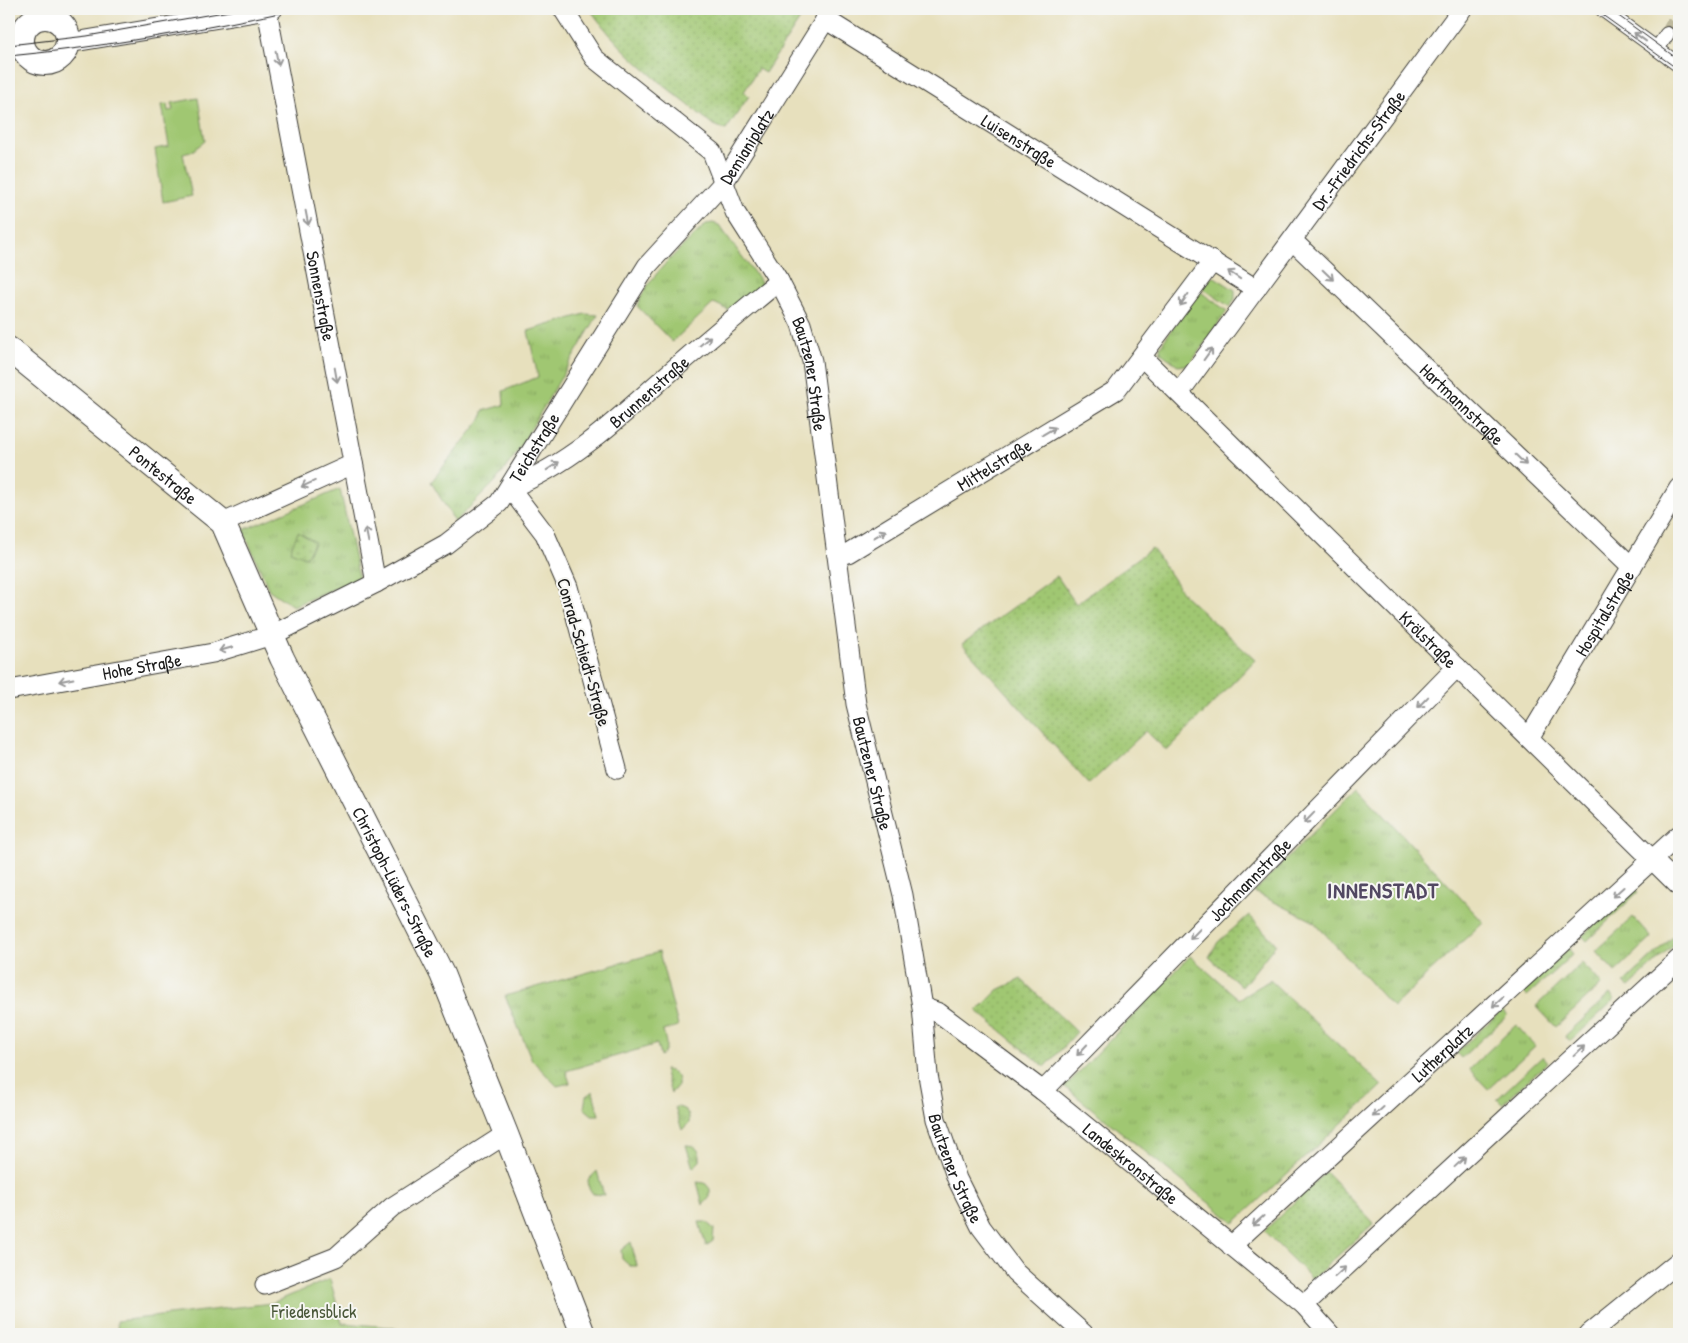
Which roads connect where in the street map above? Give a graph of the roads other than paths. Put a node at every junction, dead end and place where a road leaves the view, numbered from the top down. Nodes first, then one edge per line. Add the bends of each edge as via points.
1 (270, 9) edge
2 (564, 9) edge
3 (1462, 9) edge
4 (1602, 9) edge
5 (38, 13) edge
6 (828, 14) edge
7 (1667, 34) tunnel mouth
8 (68, 43) junction
9 (16, 49) edge
10 (1657, 49) junction
11 (1679, 65) edge
12 (724, 182) junction
13 (1293, 241) junction
14 (1213, 260) junction
15 (779, 281) junction
16 (1256, 289) junction
17 (9, 349) edge
18 (1142, 358) junction
19 (1179, 393) junction
20 (353, 464) junction
21 (510, 488) junction
22 (1679, 488) edge
23 (223, 523) junction
24 (836, 554) junction
25 (1632, 567) junction
26 (376, 583) junction
27 (272, 635) junction
28 (1457, 667) junction
29 (9, 690) edge
30 (1529, 738) junction
31 (617, 769) dead end
32 (1679, 835) edge
33 (1654, 859) junction
34 (1679, 886) edge
35 (1679, 959) edge
36 (922, 1007) junction
37 (1044, 1091) junction
38 (506, 1134) junction
39 (1231, 1246) junction
40 (1679, 1261) edge
41 (265, 1285) dead end
42 (1304, 1305) junction
43 (583, 1334) edge
44 (1084, 1334) edge
45 (1330, 1334) edge
46 (1588, 1334) edge

1 - 8 street
1 -> 20 street, Sonnenstraße
2 - 12 street, Demianiplatz via 594,58 712,152
3 - 13 street, Dr.-Friedrichs-Straße
10 -> 4 street
5 - 8 street via 59,21
5 - 9 street via 25,27
6 - 12 street, Demianiplatz
6 - 14 street, Luisenstraße
7 - 10 street
8 - 9 street via 62,54 50,62 35,60
10 - 11 street
12 - 15 street, Bautzener Straße via 735,212
12 - 21 street, Teichstraße via 647,266
13 - 16 street, Dr.-Friedrichs-Straße
13 -> 25 street, Hartmannstraße
16 -> 14 street, Luisenstraße
14 -> 18 street, Mittelstraße
21 -> 15 street, Brunnenstraße via 532,480 598,436
15 - 24 street, Bautzener Straße via 801,324 812,361
19 -> 16 street, Dr.-Friedrichs-Straße
17 - 23 street, Pontestraße
18 - 19 street, Krölstraße
24 -> 18 street, Mittelstraße via 848,553 1116,390
19 - 28 street, Krölstraße
20 -> 23 street
26 -> 20 street, Sonnenstraße
21 - 26 street, Teichstraße via 499,503 446,544
21 - 31 street, Conrad-Schiedt-Straße via 545,534 568,586
22 - 25 street, Hospitalstraße
23 - 27 street, Pontestraße
24 - 36 street, Bautzener Straße via 856,704 903,895
25 - 30 street, Hospitalstraße
26 - 27 street, Teichstraße
27 -> 29 street, Hohe Straße via 213,653
27 - 38 street, Christoph-Lüders-Straße via 314,725 442,974
28 - 30 street, Krölstraße
28 -> 37 street, Jochmannstraße
30 - 33 street, Krölstraße
32 - 33 street, Lutherplatz
33 - 34 street, Krölstraße
33 -> 39 street, Lutherplatz
42 -> 35 street
36 - 37 street, Landeskronstraße via 939,1013
36 - 44 street, Bautzener Straße via 936,1119 957,1179 981,1227 1015,1272
37 - 39 street, Landeskronstraße
38 - 41 street via 392,1208 336,1257
38 - 43 street, Christoph-Lüders-Straße
39 - 42 street, Landeskronstraße
40 - 46 street
42 - 45 street, Landeskronstraße

